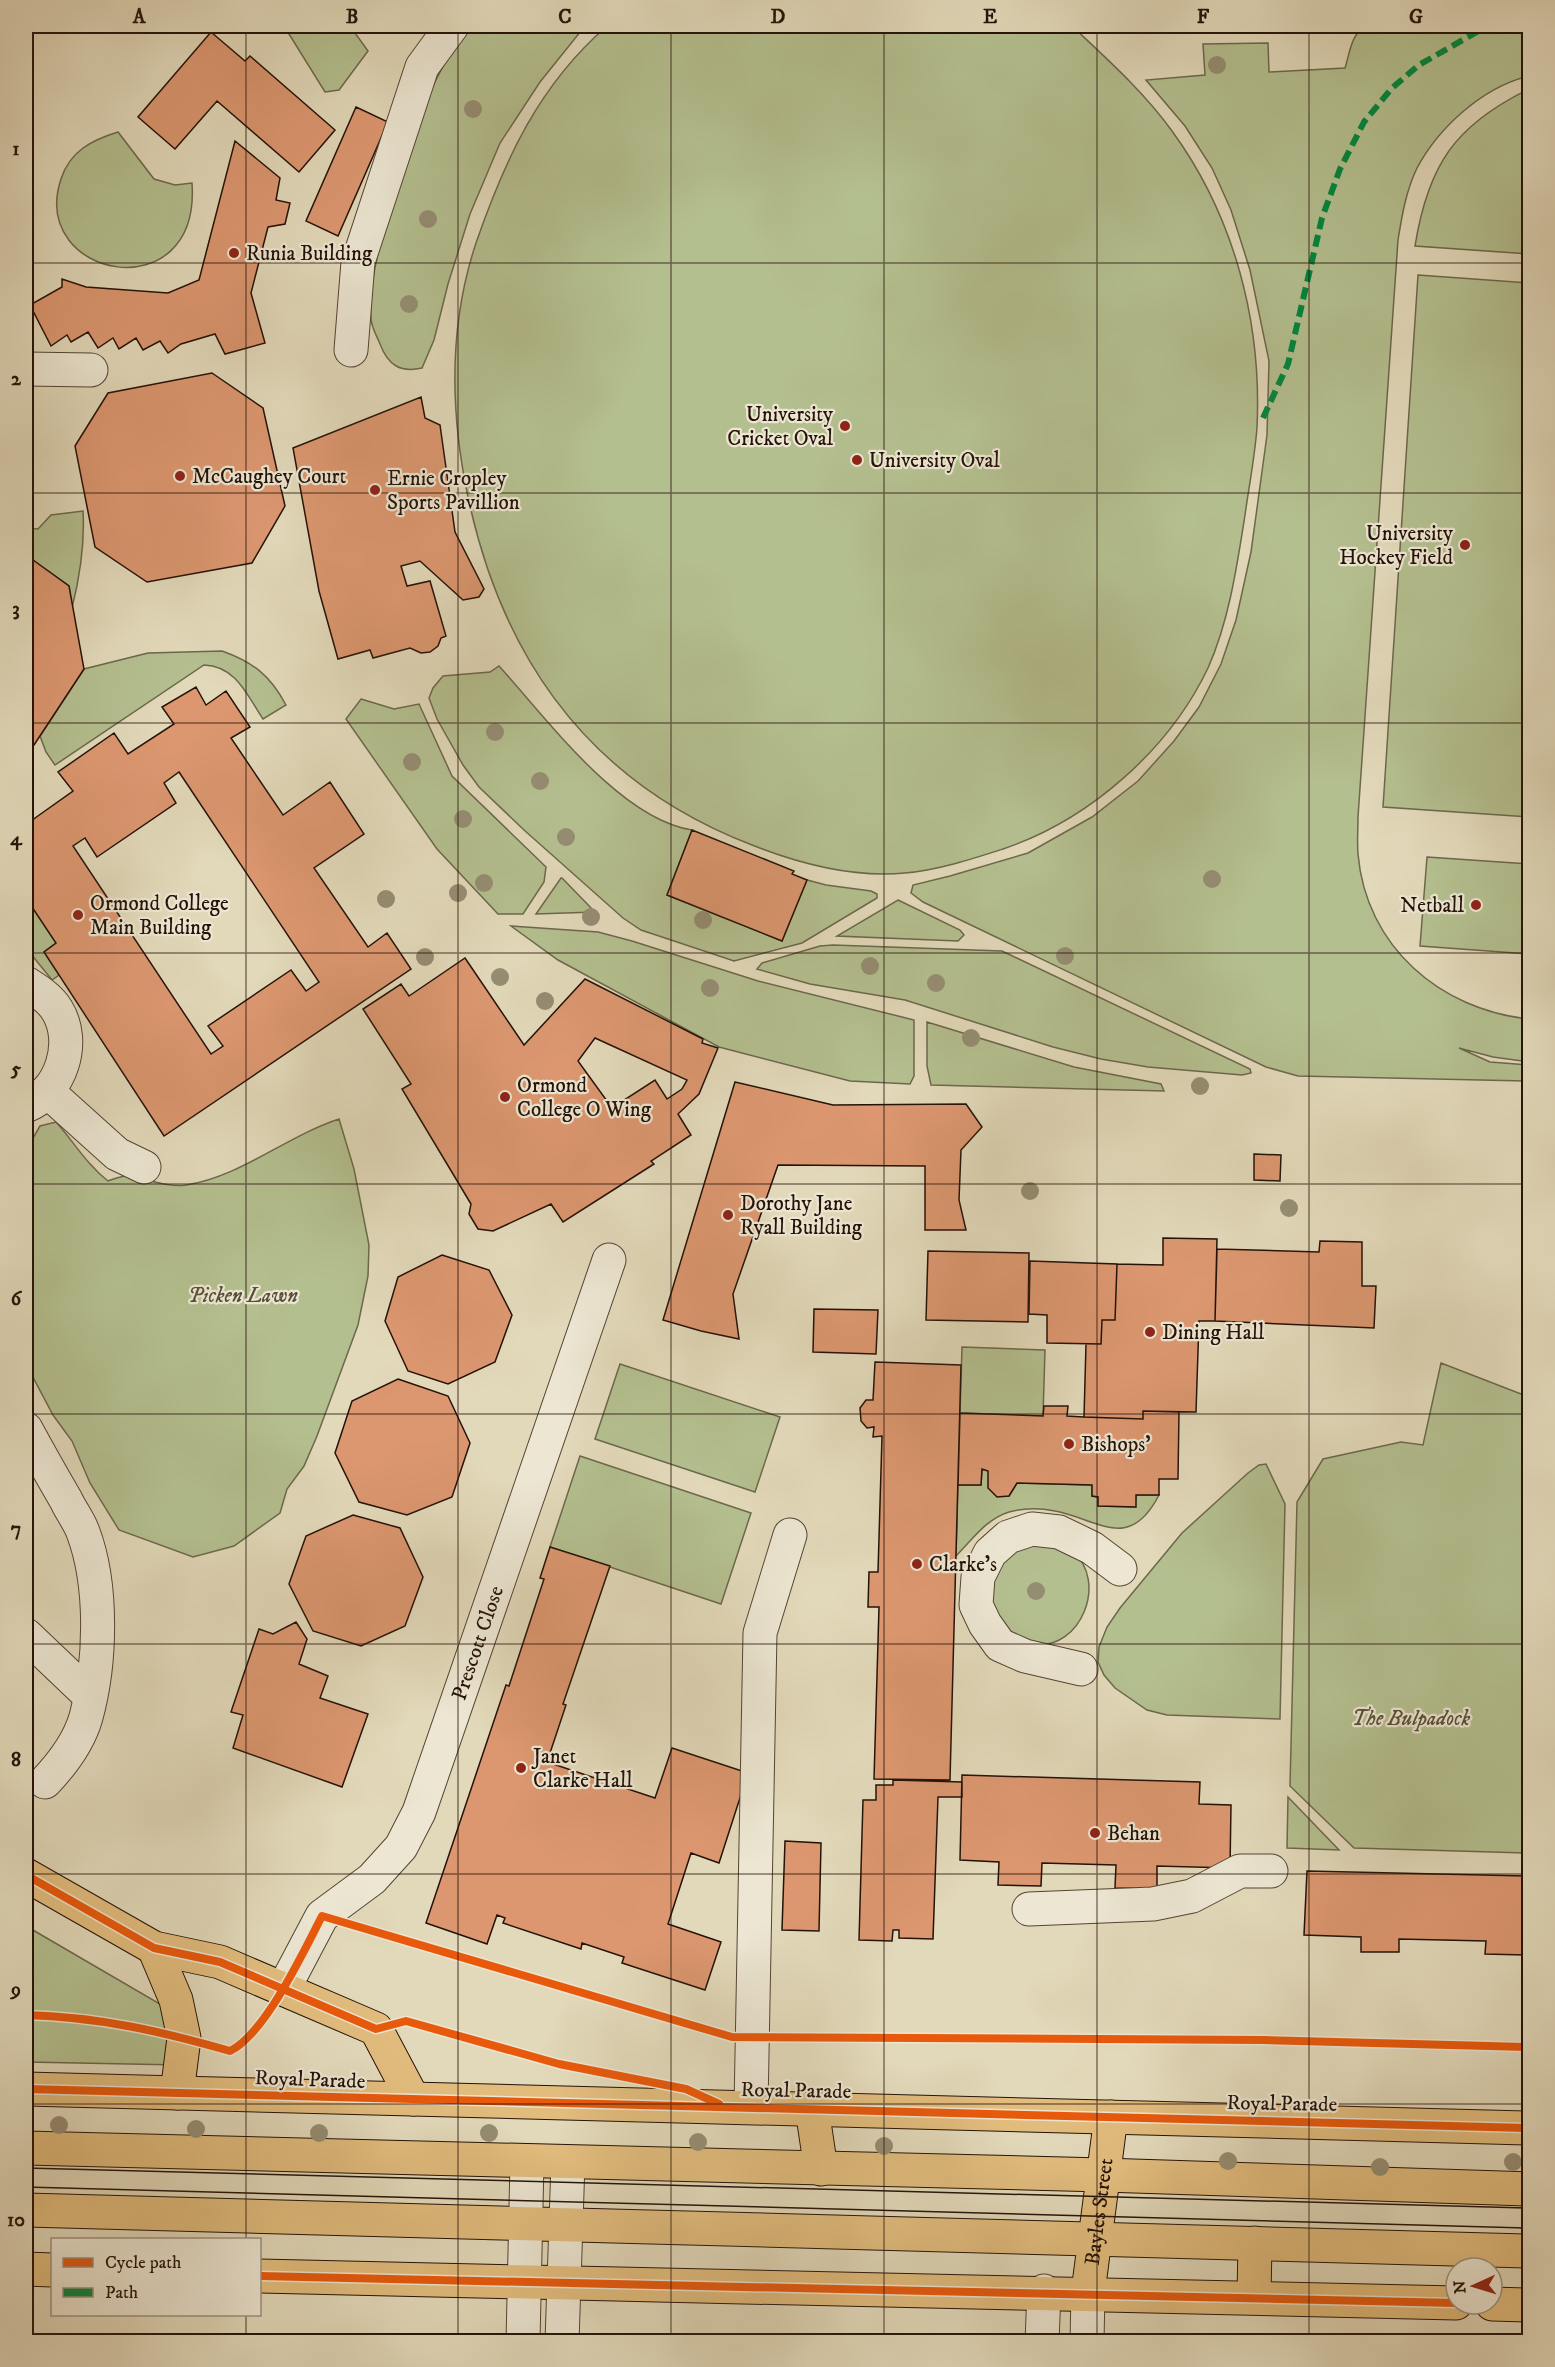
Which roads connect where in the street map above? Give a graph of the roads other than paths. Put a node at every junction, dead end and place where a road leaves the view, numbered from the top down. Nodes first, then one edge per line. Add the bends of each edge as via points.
1 (452, 26) edge
2 (351, 350) dead end
3 (26, 369) edge
4 (91, 370) dead end
5 (26, 983) edge
6 (36, 1099) edge
7 (144, 1167) dead end
8 (609, 1260) dead end
9 (26, 1429) edge
10 (790, 1535) dead end
11 (1120, 1569) dead end
12 (26, 1635) edge
13 (1081, 1669) dead end
14 (90, 1696) junction
15 (45, 1782) dead end
16 (1271, 1871) dead end
17 (26, 1875) edge
18 (1029, 1909) dead end
19 (154, 1948) junction
20 (284, 1988) junction
21 (26, 2089) edge
22 (177, 2093) junction
23 (413, 2099) junction
24 (751, 2107) junction
25 (812, 2109) junction
26 (1111, 2117) junction
27 (1530, 2128) edge
28 (26, 2148) edge
29 (527, 2162) junction
30 (568, 2162) junction
31 (821, 2169) junction
32 (1103, 2175) junction
33 (1530, 2189) edge
34 (26, 2210) edge
35 (526, 2223) junction
36 (567, 2225) junction
37 (1095, 2239) junction
38 (1255, 2243) junction
39 (1530, 2251) edge
40 (26, 2269) edge
41 (51, 2270) edge
42 (261, 2276) edge
43 (524, 2283) junction
44 (565, 2284) junction
45 (1044, 2291) junction
46 (1088, 2292) junction
47 (1254, 2297) junction
48 (1444, 2303) edge
49 (1504, 2304) edge
50 (1530, 2305) edge
51 (523, 2342) edge
52 (562, 2342) edge
53 (1042, 2342) edge
54 (1087, 2342) edge

1 - 2 street via 422,67 358,262
3 - 4 street
5 - 6 street via 44,994 58,1011 65,1031 66,1053 59,1074
6 - 7 street via 117,1154
8 - 20 street, Prescott Close via 419,1812 401,1847 372,1879 322,1916
9 - 14 street via 83,1531 93,1566 97,1613
10 - 24 street via 760,1633
11 - 13 street via 1092,1548 1059,1532 1032,1529 1008,1537 990,1553 978,1577 976,1605 1000,1645 1025,1656
12 - 14 street
14 - 15 street via 76,1742
16 - 18 street via 1240,1871 1192,1896 1153,1904
17 - 19 main road
19 - 20 main road via 220,1962
19 - 22 main road via 176,2000 184,2038
20 - 23 main road via 376,2029
21 - 22 main road, Royal Parade
22 - 23 main road, Royal Parade
23 - 24 main road, Royal Parade
24 - 25 main road, Royal Parade
25 - 26 main road, Royal Parade
25 - 31 main road
26 - 27 main road, Royal Parade
26 - 32 main road, Bayles Street
28 - 29 main road
29 - 30 main road
29 - 35 street
30 - 31 main road
30 - 36 street
31 - 32 main road
32 - 33 main road
32 - 37 main road, Bayles Street
34 - 35 main road
35 - 36 main road
35 - 43 street
36 - 37 main road
36 - 44 street
37 - 38 main road
37 - 46 main road, Bayles Street
38 - 39 main road
38 - 47 main road
40 - 41 main road
42 - 43 main road
43 - 44 main road
43 - 51 street
44 - 45 main road
44 - 52 street
45 - 46 main road
45 - 53 street
46 - 47 main road
46 - 54 street, Bayles Street
47 - 48 main road
49 - 50 main road

